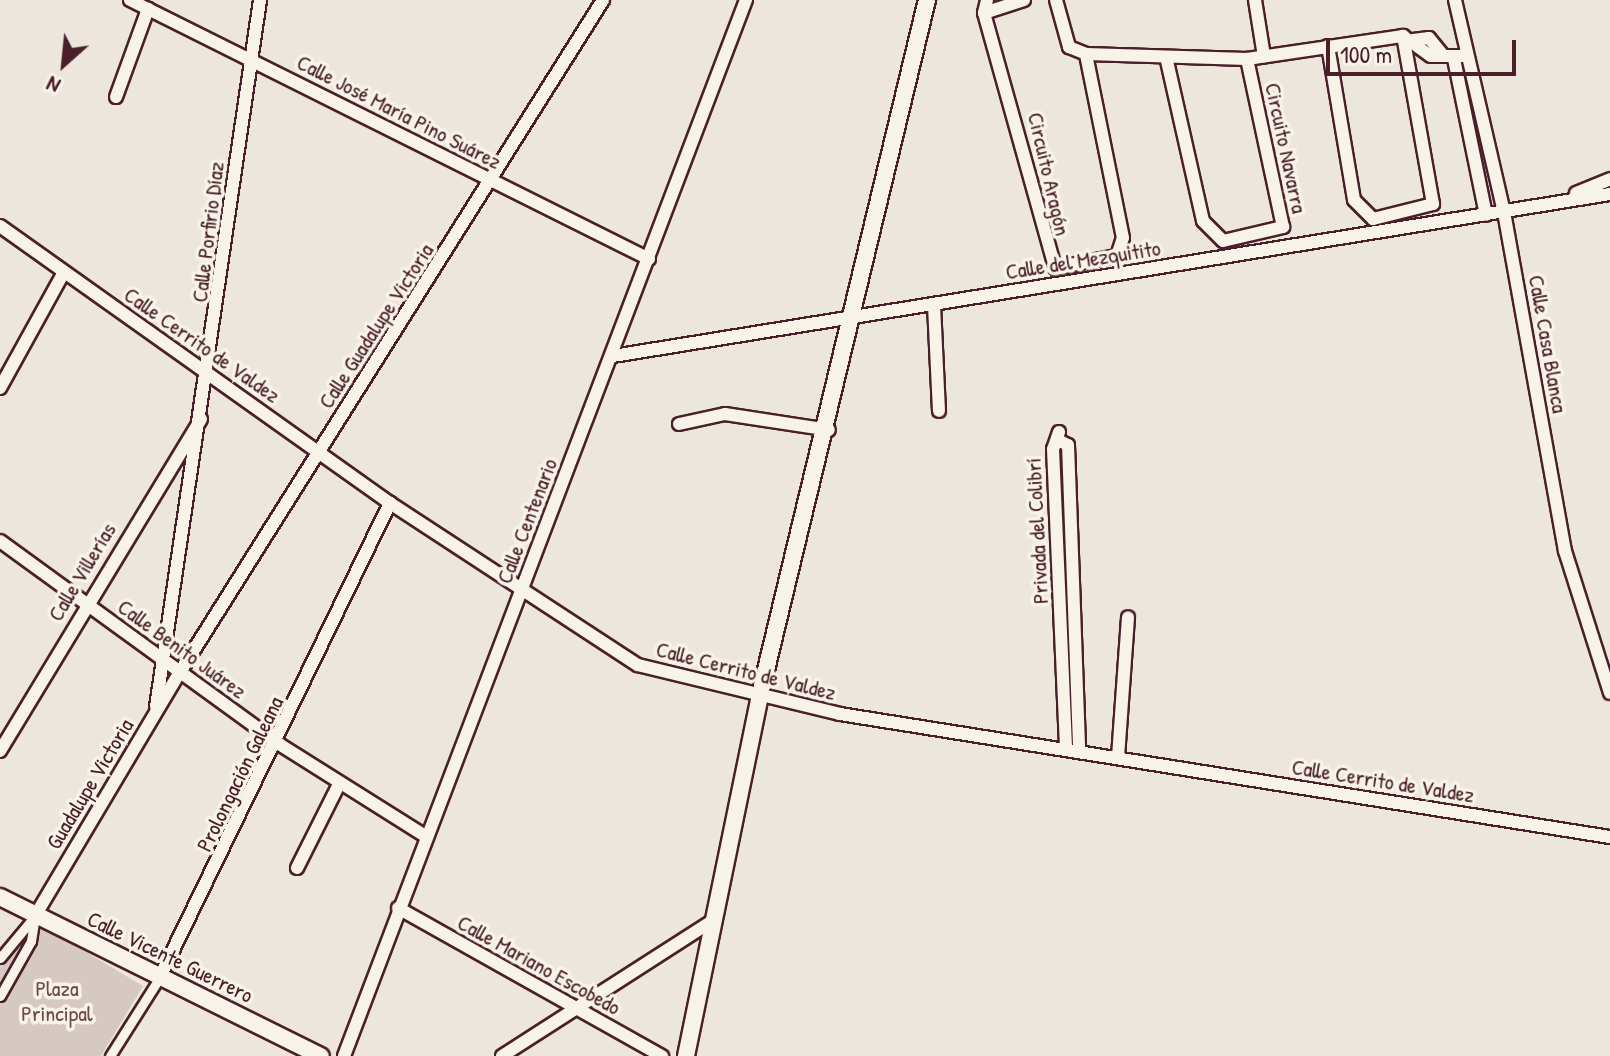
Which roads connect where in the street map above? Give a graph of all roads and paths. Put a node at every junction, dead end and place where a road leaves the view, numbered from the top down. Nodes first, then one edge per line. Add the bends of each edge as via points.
1 (130, 0) edge
2 (260, 0) edge
3 (603, 0) edge
4 (746, 0) edge
5 (927, 0) edge
6 (1024, 0) edge
7 (1056, 0) edge
8 (1255, 0) edge
9 (1455, 0) edge
10 (985, 6) edge
11 (148, 9) junction
12 (1408, 38) junction
13 (1328, 46) junction
14 (1086, 54) junction
15 (1264, 56) junction
16 (1455, 57) junction
17 (250, 59) junction
18 (1247, 59) junction
19 (1167, 61) junction
20 (116, 97) dead end
21 (1610, 179) edge
22 (494, 182) junction
23 (1610, 194) edge
24 (1559, 200) junction
25 (1504, 212) junction
26 (1486, 215) junction
27 (0, 226) edge
28 (649, 259) junction
29 (64, 272) junction
30 (934, 305) junction
31 (854, 321) junction
32 (613, 356) junction
33 (210, 374) junction
34 (0, 388) edge
35 (939, 411) dead end
36 (203, 417) junction
37 (679, 424) dead end
38 (829, 430) junction
39 (318, 451) junction
40 (1055, 488) junction
41 (1070, 488) junction
42 (390, 503) junction
43 (0, 541) edge
44 (1072, 544) junction
45 (1058, 546) junction
46 (1060, 562) junction
47 (1073, 562) junction
48 (521, 592) junction
49 (85, 605) junction
50 (1128, 617) dead end
51 (1068, 626) junction
52 (161, 658) junction
53 (180, 672) junction
54 (1610, 693) edge
55 (759, 699) junction
56 (1065, 711) junction
57 (1079, 711) junction
58 (155, 714) junction
59 (279, 744) junction
60 (1073, 750) junction
61 (0, 751) edge
62 (1118, 757) junction
63 (339, 784) junction
64 (425, 836) junction
65 (1610, 838) edge
66 (297, 868) dead end
67 (0, 897) edge
68 (398, 908) junction
69 (35, 916) junction
70 (715, 919) junction
71 (0, 958) edge
72 (160, 977) junction
73 (0, 996) edge
74 (580, 1011) junction
75 (110, 1056) edge
76 (321, 1056) edge
77 (344, 1056) edge
78 (502, 1056) edge
79 (662, 1056) edge
80 (686, 1056) edge

1 - 11 street, Calle José María Pino Suárez
2 - 17 street, Calle Porfirio Díaz
3 - 22 street, Calle Guadalupe Victoria
4 - 28 street, Calle Centenario
5 - 31 street
6 - 10 street, Circuito Aragón
7 - 14 street via 1069,47
8 - 15 street
9 - 16 street, Calle Casa Blanca
10 - 14 street, Circuito Aragón via 1055,268 1112,258 1123,238
11 - 17 street, Calle José María Pino Suárez
11 - 20 street
12 - 13 street
12 - 13 street via 1433,204 1365,217 1354,200
12 - 16 street via 1423,52
13 - 15 street
14 - 19 street
15 - 18 street
16 - 25 street, Calle Casa Blanca
16 - 26 street
17 - 22 street, Calle José María Pino Suárez
17 - 33 street, Calle Porfirio Díaz
18 - 19 street
18 - 19 street, Circuito Navarra via 1283,227 1223,241 1203,221
21 - 24 street, Calle del Mezquitito
22 - 28 street, Calle José María Pino Suárez
22 - 39 street, Calle Guadalupe Victoria
23 - 24 street, Calle del Mezquitito
24 - 25 street, Calle del Mezquitito
25 - 26 street, Calle del Mezquitito
25 - 54 street, Calle Casa Blanca via 1565,551
26 - 30 street, Calle del Mezquitito
27 - 29 street, Calle Cerrito de Valdez
28 - 32 street, Calle Centenario
29 - 33 street, Calle Cerrito de Valdez
29 - 34 street
30 - 31 street, Calle del Mezquitito
30 - 35 street
31 - 32 street, Calle del Mezquitito
31 - 38 street
32 - 48 street, Calle Centenario
33 - 36 street, Calle Porfirio Díaz
33 - 39 street, Calle Cerrito de Valdez
36 - 49 street, Calle Villerías
36 - 52 street, Calle Porfirio Díaz
37 - 38 street via 725,414
38 - 55 street
39 - 42 street, Calle Cerrito de Valdez
39 - 53 street, Calle Guadalupe Victoria
40 - 41 street
40 - 41 street, Privada del Colibrí via 1058,436 1068,445
40 - 45 street, Privada del Colibrí
41 - 44 street, Privada del Colibrí
42 - 48 street, Calle Cerrito de Valdez
42 - 59 street, Prolongación Galeana
43 - 49 street, Calle Benito Juárez
44 - 45 street
44 - 47 street, Privada del Colibrí
45 - 46 street, Privada del Colibrí
46 - 47 street
46 - 51 street, Privada del Colibrí
47 - 51 street, Privada del Colibrí
48 - 55 street, Calle Cerrito de Valdez via 638,665
48 - 64 street, Calle Centenario
49 - 52 street, Calle Benito Juárez
49 - 61 street, Calle Villerías
50 - 62 street via 1130,664 1118,692
51 - 56 street, Privada del Colibrí
51 - 57 street, Privada del Colibrí
52 - 53 street, Calle Benito Juárez
52 - 58 street, Calle Porfirio Díaz
53 - 58 street, Guadalupe Victoria
53 - 59 street, Calle Benito Juárez
55 - 60 street, Calle Cerrito de Valdez
55 - 70 street
56 - 57 street
56 - 60 street, Privada del Colibrí
57 - 60 street, Privada del Colibrí
58 - 69 street, Guadalupe Victoria
59 - 63 street, Calle Benito Juárez
59 - 72 street, Prolongación Galeana
60 - 62 street, Calle Cerrito de Valdez
62 - 65 street, Calle Cerrito de Valdez
63 - 64 street, Calle Benito Juárez
63 - 66 street
64 - 68 street, Calle Centenario
67 - 69 street, Calle Vicente Guerrero
68 - 74 street, Calle Mariano Escobedo
68 - 77 street, Calle Centenario
69 - 71 street
69 - 72 street, Calle Vicente Guerrero
69 - 73 street via 31,941
70 - 74 street
70 - 80 street
72 - 75 street, Prolongación Galeana
72 - 76 street, Calle Vicente Guerrero
74 - 78 street
74 - 79 street, Calle Mariano Escobedo

